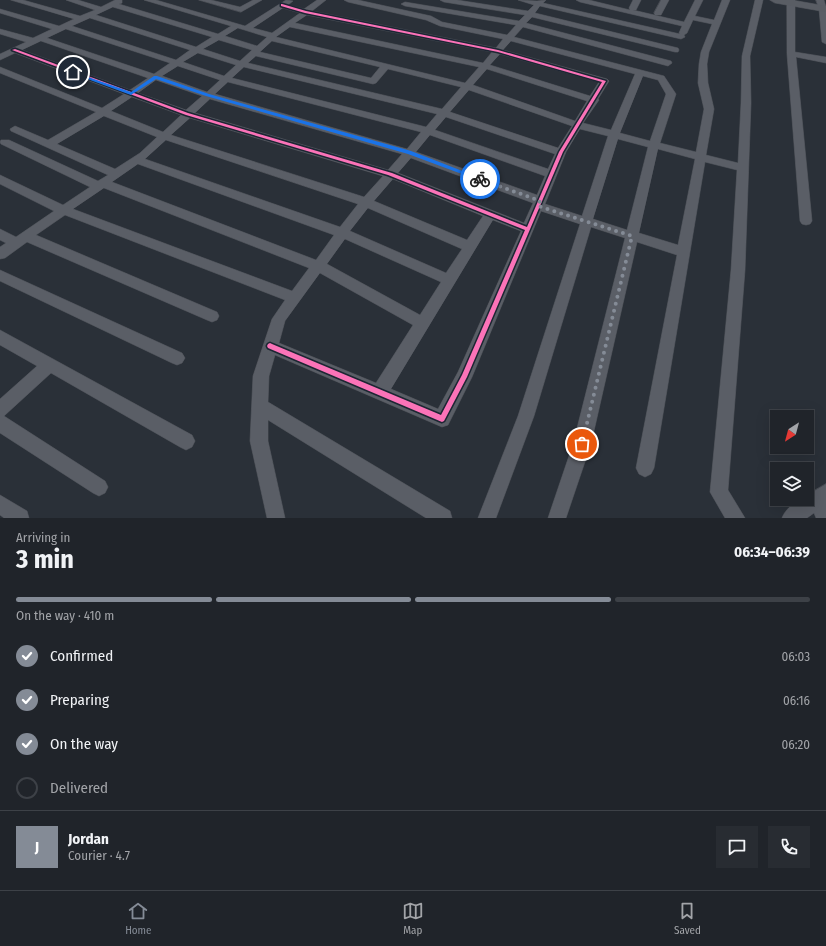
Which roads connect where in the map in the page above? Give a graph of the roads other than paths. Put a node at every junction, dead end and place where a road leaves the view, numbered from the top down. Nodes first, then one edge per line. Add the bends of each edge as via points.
1 (15, 0) edge
2 (70, 0) edge
3 (120, 0) edge
4 (148, 0) edge
5 (204, 0) edge
6 (228, 0) edge
7 (258, 0) edge
8 (322, 0) edge
9 (348, 0) edge
10 (444, 0) edge
11 (522, 0) edge
12 (580, 0) edge
13 (637, 0) edge
14 (665, 0) edge
15 (699, 0) edge
16 (726, 0) edge
17 (759, 0) edge
18 (775, 0) edge
19 (396, 1) dead end
20 (541, 1) edge
21 (791, 2) edge
22 (286, 3) edge
23 (605, 3) edge
24 (112, 4) junction
25 (220, 4) junction
26 (823, 6) edge
27 (633, 8) dead end
28 (101, 9) junction
29 (0, 12) edge
30 (305, 12) junction
31 (658, 13) dead end
32 (530, 14) junction
33 (85, 17) junction
34 (691, 17) junction
35 (717, 23) junction
36 (288, 24) junction
37 (521, 24) junction
38 (687, 25) junction
39 (237, 26) junction
40 (62, 27) junction
41 (423, 27) junction
42 (247, 28) junction
43 (0, 31) edge
44 (219, 37) junction
45 (272, 37) junction
46 (681, 37) junction
47 (509, 38) junction
48 (37, 39) junction
49 (826, 42) edge
50 (402, 48) junction
51 (196, 50) junction
52 (675, 50) junction
53 (256, 51) junction
54 (498, 51) junction
55 (5, 53) edge
56 (791, 54) junction
57 (826, 60) edge
58 (177, 63) junction
59 (668, 63) junction
60 (241, 64) junction
61 (386, 66) junction
62 (485, 66) junction
63 (0, 70) edge
64 (640, 72) junction
65 (156, 77) junction
66 (226, 78) junction
67 (661, 78) junction
68 (467, 86) junction
69 (131, 94) junction
70 (208, 95) junction
71 (594, 100) junction
72 (103, 112) junction
73 (187, 114) junction
74 (444, 114) junction
75 (578, 125) junction
76 (15, 129) dead end
77 (428, 131) junction
78 (614, 134) junction
79 (163, 136) junction
80 (5, 142) dead end
81 (49, 144) junction
82 (654, 145) junction
83 (409, 152) junction
84 (561, 152) junction
85 (701, 157) junction
86 (137, 160) junction
87 (743, 168) junction
88 (116, 174) junction
89 (390, 174) junction
90 (551, 174) junction
91 (0, 179) edge
92 (100, 185) junction
93 (366, 202) junction
94 (539, 204) junction
95 (63, 210) junction
96 (490, 214) junction
97 (806, 221) dead end
98 (587, 222) junction
99 (528, 229) junction
100 (342, 233) junction
101 (0, 234) edge
102 (632, 236) junction
103 (21, 239) junction
104 (470, 247) junction
105 (684, 252) junction
106 (0, 254) edge
107 (318, 266) junction
108 (0, 275) edge
109 (449, 280) junction
110 (295, 298) junction
111 (212, 316) dead end
112 (422, 323) junction
113 (0, 337) edge
114 (270, 346) junction
115 (177, 358) dead end
116 (49, 365) junction
117 (380, 392) junction
118 (260, 406) junction
119 (0, 410) edge
120 (0, 423) edge
121 (186, 441) dead end
122 (645, 468) dead end
123 (99, 488) dead end
124 (822, 496) edge
125 (0, 504) edge
126 (20, 518) edge
127 (276, 518) edge
128 (443, 518) edge
129 (487, 518) edge
130 (557, 518) edge
131 (736, 518) edge
132 (791, 518) edge
133 (826, 518) edge

1 - 33 street
2 - 28 street
3 - 24 street
4 - 39 street
5 - 25 street
6 - 25 street
7 - 25 street via 241,10
8 - 30 street
9 - 41 street
10 - 32 street
11 - 20 street
12 - 23 street
13 - 27 street
14 - 31 street
15 - 34 street
16 - 35 street
17 - 87 street via 746,56
18 - 21 street
19 - 37 street
20 - 32 street
20 - 46 street
21 - 26 street
21 - 56 street
22 - 30 street
22 - 42 street
23 - 38 street
24 - 28 street
24 - 44 street
26 - 49 street
28 - 33 street
29 - 40 street
30 - 36 street
30 - 41 street
32 - 37 street
32 - 52 street
33 - 40 street
33 - 51 street
34 - 35 street
34 - 38 street
35 - 85 street via 704,64 703,83 709,109
36 - 45 street
36 - 50 street
37 - 47 street
37 - 59 street
38 - 46 street
39 - 42 street
39 - 44 street
40 - 48 street
40 - 58 street
41 - 47 street via 440,24
41 - 50 street
41 - 54 street
42 - 45 street
43 - 48 street
44 - 51 street
44 - 53 street
45 - 53 street
45 - 61 street
46 - 52 street
47 - 54 street
47 - 64 street
48 - 55 street
48 - 65 street
50 - 62 street
51 - 58 street
51 - 60 street
52 - 59 street
53 - 60 street
53 - 61 street via 373,81
54 - 62 street
54 - 71 street via 604,81
55 - 69 street
56 - 57 street
56 - 97 street
58 - 65 street
58 - 66 street
59 - 67 street
60 - 66 street
60 - 74 street
61 - 68 street
62 - 68 street
62 - 71 street
63 - 72 street
64 - 67 street
64 - 78 street
65 - 69 street
65 - 70 street
66 - 70 street
66 - 77 street
67 - 82 street via 671,94
68 - 74 street
68 - 75 street
69 - 72 street
69 - 73 street
70 - 73 street
70 - 83 street
71 - 75 street
72 - 79 street
72 - 81 street
73 - 79 street
73 - 89 street
74 - 77 street
74 - 84 street
75 - 78 street
75 - 84 street
76 - 81 street
77 - 83 street
77 - 90 street
78 - 82 street
78 - 98 street
79 - 86 street
79 - 93 street
80 - 92 street
81 - 88 street
82 - 85 street
82 - 102 street
83 - 89 street
83 - 94 street
84 - 90 street
85 - 87 street
85 - 105 street
86 - 88 street
86 - 100 street
87 - 131 street via 738,270 719,492
88 - 92 street
89 - 93 street
89 - 96 street
90 - 94 street
91 - 95 street
92 - 95 street
92 - 107 street
93 - 100 street
93 - 104 street
94 - 98 street
94 - 99 street
95 - 103 street
95 - 110 street
96 - 99 street
96 - 104 street
98 - 102 street
98 - 129 street via 526,416
99 - 117 street via 464,378 442,419
100 - 107 street
100 - 109 street
101 - 103 street
102 - 105 street
102 - 130 street via 582,444
103 - 106 street
103 - 111 street
104 - 109 street
105 - 122 street
107 - 110 street
107 - 112 street
108 - 115 street
109 - 112 street
110 - 114 street via 279,319
112 - 117 street
113 - 116 street
114 - 117 street
114 - 118 street via 261,376
116 - 119 street
116 - 121 street
118 - 127 street via 259,441
118 - 128 street
120 - 123 street
124 - 132 street
124 - 133 street
125 - 126 street

